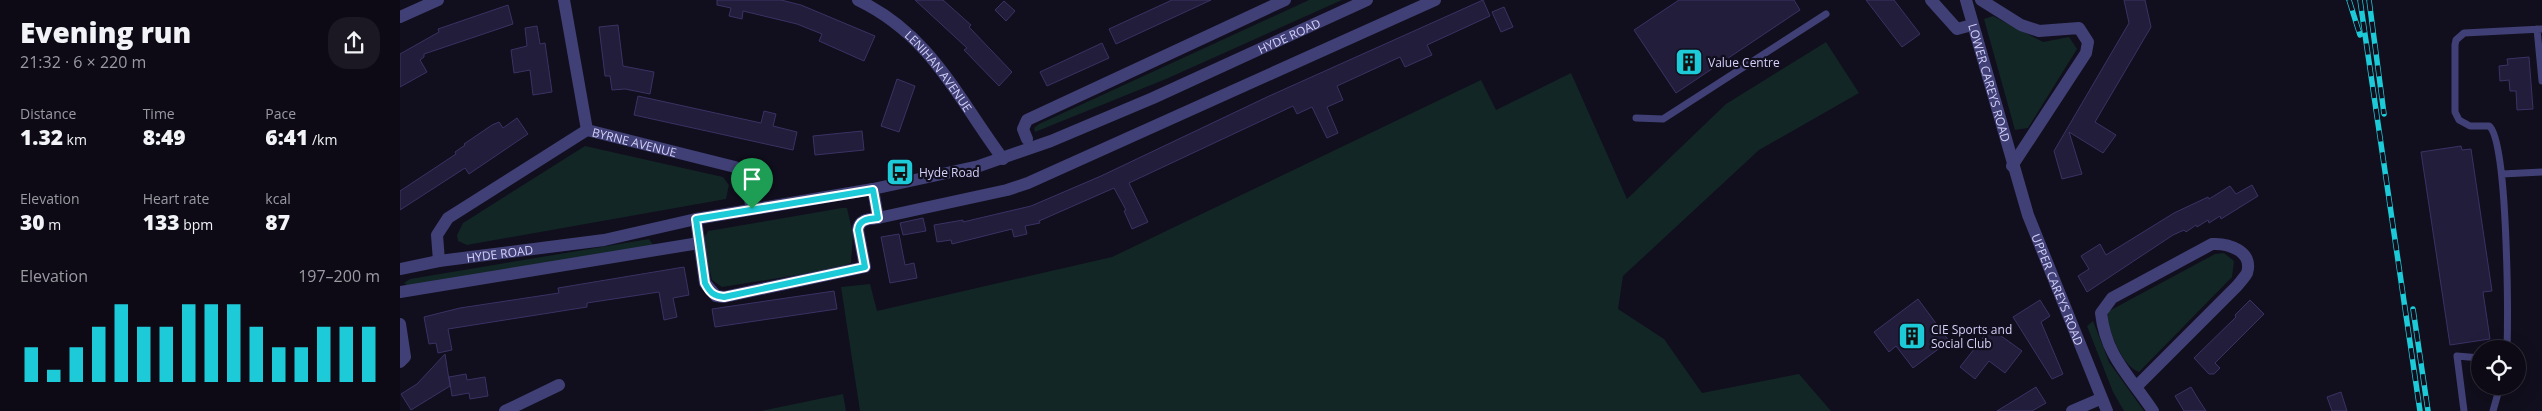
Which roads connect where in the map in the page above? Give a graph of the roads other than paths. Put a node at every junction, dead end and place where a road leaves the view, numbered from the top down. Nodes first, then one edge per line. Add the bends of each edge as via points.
1 (438, 0) edge
2 (564, 0) edge
3 (858, 0) edge
4 (1285, 0) edge
5 (1367, 0) edge
6 (1434, 0) edge
7 (1931, 0) edge
8 (1966, 0) edge
9 (1981, 0) edge
10 (1826, 14) dead end
11 (400, 17) edge
12 (1972, 25) junction
13 (2539, 29) edge
14 (2542, 81) edge
15 (1636, 118) dead end
16 (587, 130) junction
17 (1026, 139) dead end
18 (1004, 159) junction
19 (2012, 166) junction
20 (2542, 172) edge
21 (2502, 174) junction
22 (873, 190) junction
23 (752, 209) junction
24 (878, 218) junction
25 (696, 219) junction
26 (699, 243) junction
27 (439, 261) junction
28 (400, 269) edge
29 (400, 292) edge
30 (400, 324) edge
31 (2507, 340) edge
32 (2471, 357) edge
33 (400, 362) edge
34 (560, 385) dead end
35 (2137, 386) junction
36 (2497, 395) edge
37 (2100, 399) junction
38 (505, 411) edge
39 (2072, 411) edge
40 (2107, 411) edge
41 (2153, 411) edge
42 (2464, 411) edge
43 (2493, 411) edge

1 - 11 street
2 - 16 street, BYRNE AVENUE
3 - 18 street, LENIHAN AVENUE via 903,28 933,58
4 - 17 street via 1027,120 1023,129
5 - 18 street, HYDE ROAD via 1153,98
6 - 24 street via 1028,183
7 - 12 street via 1957,29
8 - 12 street, LOWER CAREYS ROAD
9 - 19 street via 2021,25 2039,32 2079,28 2088,42 2086,53
10 - 15 lane via 1663,119
12 - 19 street, LOWER CAREYS ROAD
13 - 14 lane
13 - 21 lane via 2464,33 2456,40 2455,112 2464,124 2483,124 2493,129
16 - 23 street, BYRNE AVENUE via 735,168 746,180
16 - 27 street via 448,218 438,235
18 - 22 street, HYDE ROAD
19 - 37 street, UPPER CAREYS ROAD
20 - 21 lane
21 - 31 lane
22 - 23 street, HYDE ROAD
22 - 24 street
23 - 25 street, HYDE ROAD
24 - 26 street via 863,220 858,225 865,267 724,297 716,296 705,283
25 - 26 street
25 - 27 street, HYDE ROAD via 604,240
26 - 29 street
27 - 28 street, HYDE ROAD
30 - 33 street via 405,357
32 - 42 lane via 2458,356
34 - 38 street
35 - 35 street via 2115,360 2103,331 2101,313 2112,298 2212,244 2225,243 2238,249 2246,258 2247,272 2242,279
35 - 41 street
36 - 43 lane
37 - 39 street
37 - 40 street, UPPER CAREYS ROAD

